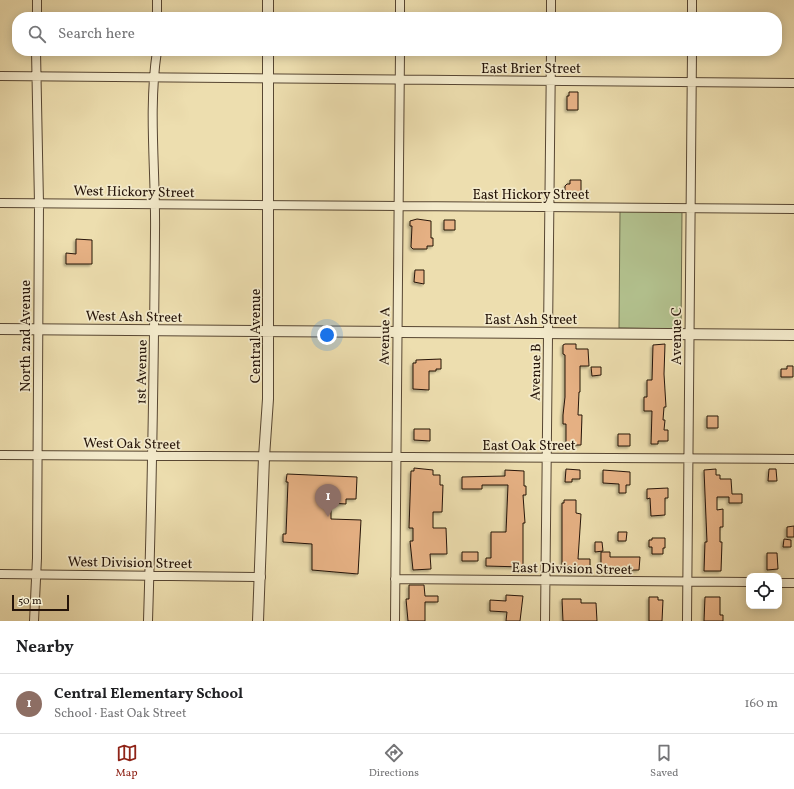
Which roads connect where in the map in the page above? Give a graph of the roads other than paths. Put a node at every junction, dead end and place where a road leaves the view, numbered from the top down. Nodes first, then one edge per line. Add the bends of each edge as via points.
1 (37, 0) edge
2 (157, 0) edge
3 (268, 0) edge
4 (400, 0) edge
5 (551, 0) edge
6 (692, 0) edge
7 (37, 12) edge
8 (157, 12) edge
9 (268, 12) edge
10 (400, 12) edge
11 (551, 12) edge
12 (692, 12) edge
13 (36, 56) edge
14 (156, 56) edge
15 (268, 56) edge
16 (400, 56) edge
17 (551, 56) edge
18 (692, 56) edge
19 (0, 76) edge
20 (36, 76) junction
21 (153, 77) junction
22 (268, 79) junction
23 (401, 80) junction
24 (550, 82) junction
25 (691, 83) junction
26 (794, 83) edge
27 (0, 203) edge
28 (39, 204) junction
29 (155, 205) junction
30 (269, 206) junction
31 (398, 206) junction
32 (549, 207) junction
33 (690, 208) junction
34 (794, 209) edge
35 (0, 329) edge
36 (38, 329) junction
37 (154, 330) junction
38 (268, 331) junction
39 (398, 332) junction
40 (548, 333) junction
41 (690, 334) junction
42 (794, 335) edge
43 (0, 455) edge
44 (37, 455) junction
45 (153, 456) junction
46 (264, 457) junction
47 (396, 457) junction
48 (547, 458) junction
49 (689, 458) junction
50 (794, 459) edge
51 (0, 574) edge
52 (36, 574) junction
53 (149, 575) junction
54 (260, 577) junction
55 (395, 579) junction
56 (546, 580) junction
57 (688, 582) junction
58 (746, 582) edge
59 (782, 583) edge
60 (794, 583) edge
61 (34, 621) edge
62 (148, 621) edge
63 (258, 621) edge
64 (395, 621) edge
65 (545, 621) edge
66 (687, 621) edge

1 - 7 street
2 - 8 street
3 - 9 street
4 - 10 street
5 - 11 street
6 - 12 street
13 - 20 street, North 2nd Avenue
14 - 21 street, 1st Avenue
15 - 22 street, Central Avenue
16 - 23 street, Avenue A
17 - 24 street, Avenue B
18 - 25 street, Avenue C
19 - 20 street, East Brier Street
20 - 21 street, East Brier Street
20 - 28 street, North 2nd Avenue
21 - 22 street, East Brier Street
21 - 29 street, 1st Avenue
22 - 23 street, East Brier Street
22 - 30 street, Central Avenue
23 - 24 street, East Brier Street
23 - 31 street, Avenue A
24 - 25 street, East Brier Street
24 - 32 street, Avenue B
25 - 26 street, East Brier Street
25 - 33 street, Avenue C
27 - 28 street, West Hickory Street
28 - 29 street, West Hickory Street
28 - 36 street, North 2nd Avenue
29 - 30 street, West Hickory Street
29 - 37 street, 1st Avenue
30 - 31 street, East Hickory Street
30 - 38 street, Central Avenue
31 - 32 street, East Hickory Street
31 - 39 street, Avenue A
32 - 33 street, East Hickory Street
32 - 40 street, Avenue B
33 - 34 street, East Hickory Street
33 - 41 street, Avenue C
35 - 36 street, West Ash Street
36 - 37 street, West Ash Street
36 - 44 street, North 2nd Avenue
37 - 38 street, West Ash Street
37 - 45 street, 1st Avenue
38 - 39 street, East Ash Street
38 - 46 street, Central Avenue via 268,400
39 - 40 street, East Ash Street
39 - 47 street, Avenue A
40 - 41 street, East Ash Street
40 - 48 street, Avenue B
41 - 42 street, East Ash Street
41 - 49 street, Avenue C
43 - 44 street, West Oak Street
44 - 45 street, West Oak Street
44 - 52 street, North 2nd Avenue
45 - 46 street, West Oak Street
45 - 53 street, 1st Avenue
46 - 47 street, East Oak Street
46 - 54 street, Central Avenue
47 - 48 street, East Oak Street
47 - 55 street, Avenue A
48 - 49 street, East Oak Street
48 - 56 street, Avenue B
49 - 50 street, East Oak Street
49 - 57 street, Avenue C
51 - 52 street, West Division Street
52 - 53 street, West Division Street
52 - 61 street, North 2nd Avenue
53 - 54 street, West Division Street
53 - 62 street, 1st Avenue
54 - 63 street, Central Avenue
55 - 56 street, East Division Street
55 - 64 street, Avenue A
56 - 57 street, East Division Street
56 - 65 street, Avenue B
57 - 58 street, East Division Street
57 - 66 street, Avenue C
59 - 60 street

